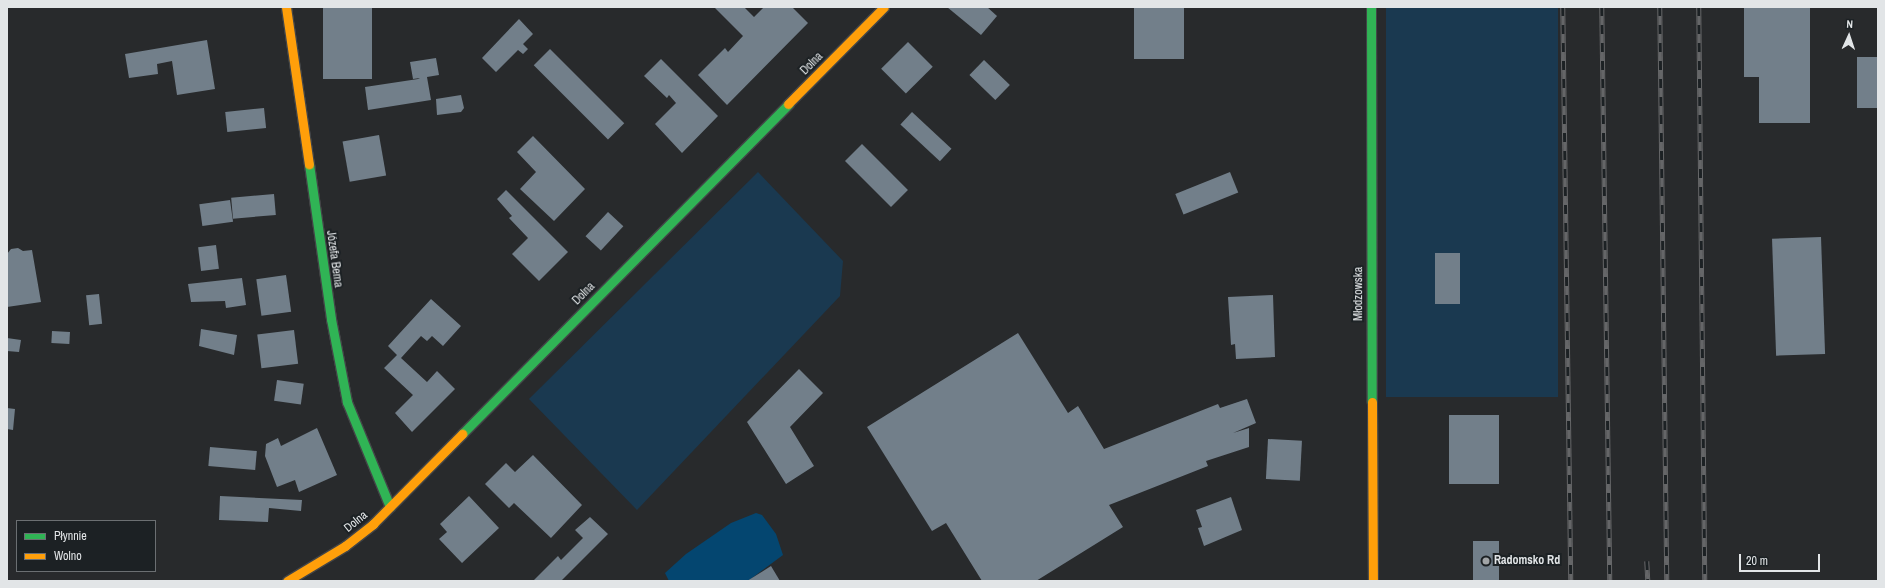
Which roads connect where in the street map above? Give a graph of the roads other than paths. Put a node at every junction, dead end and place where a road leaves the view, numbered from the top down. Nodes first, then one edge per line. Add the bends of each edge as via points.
1 (286, 7) edge
2 (884, 7) edge
3 (1372, 7) edge
4 (390, 507) junction
5 (287, 581) edge
6 (1373, 581) edge

1 - 4 street, Józefa Bema via 331,319 347,402
2 - 4 street, Dolna
3 - 6 street, Młodzowska
4 - 5 street, Dolna via 345,546

